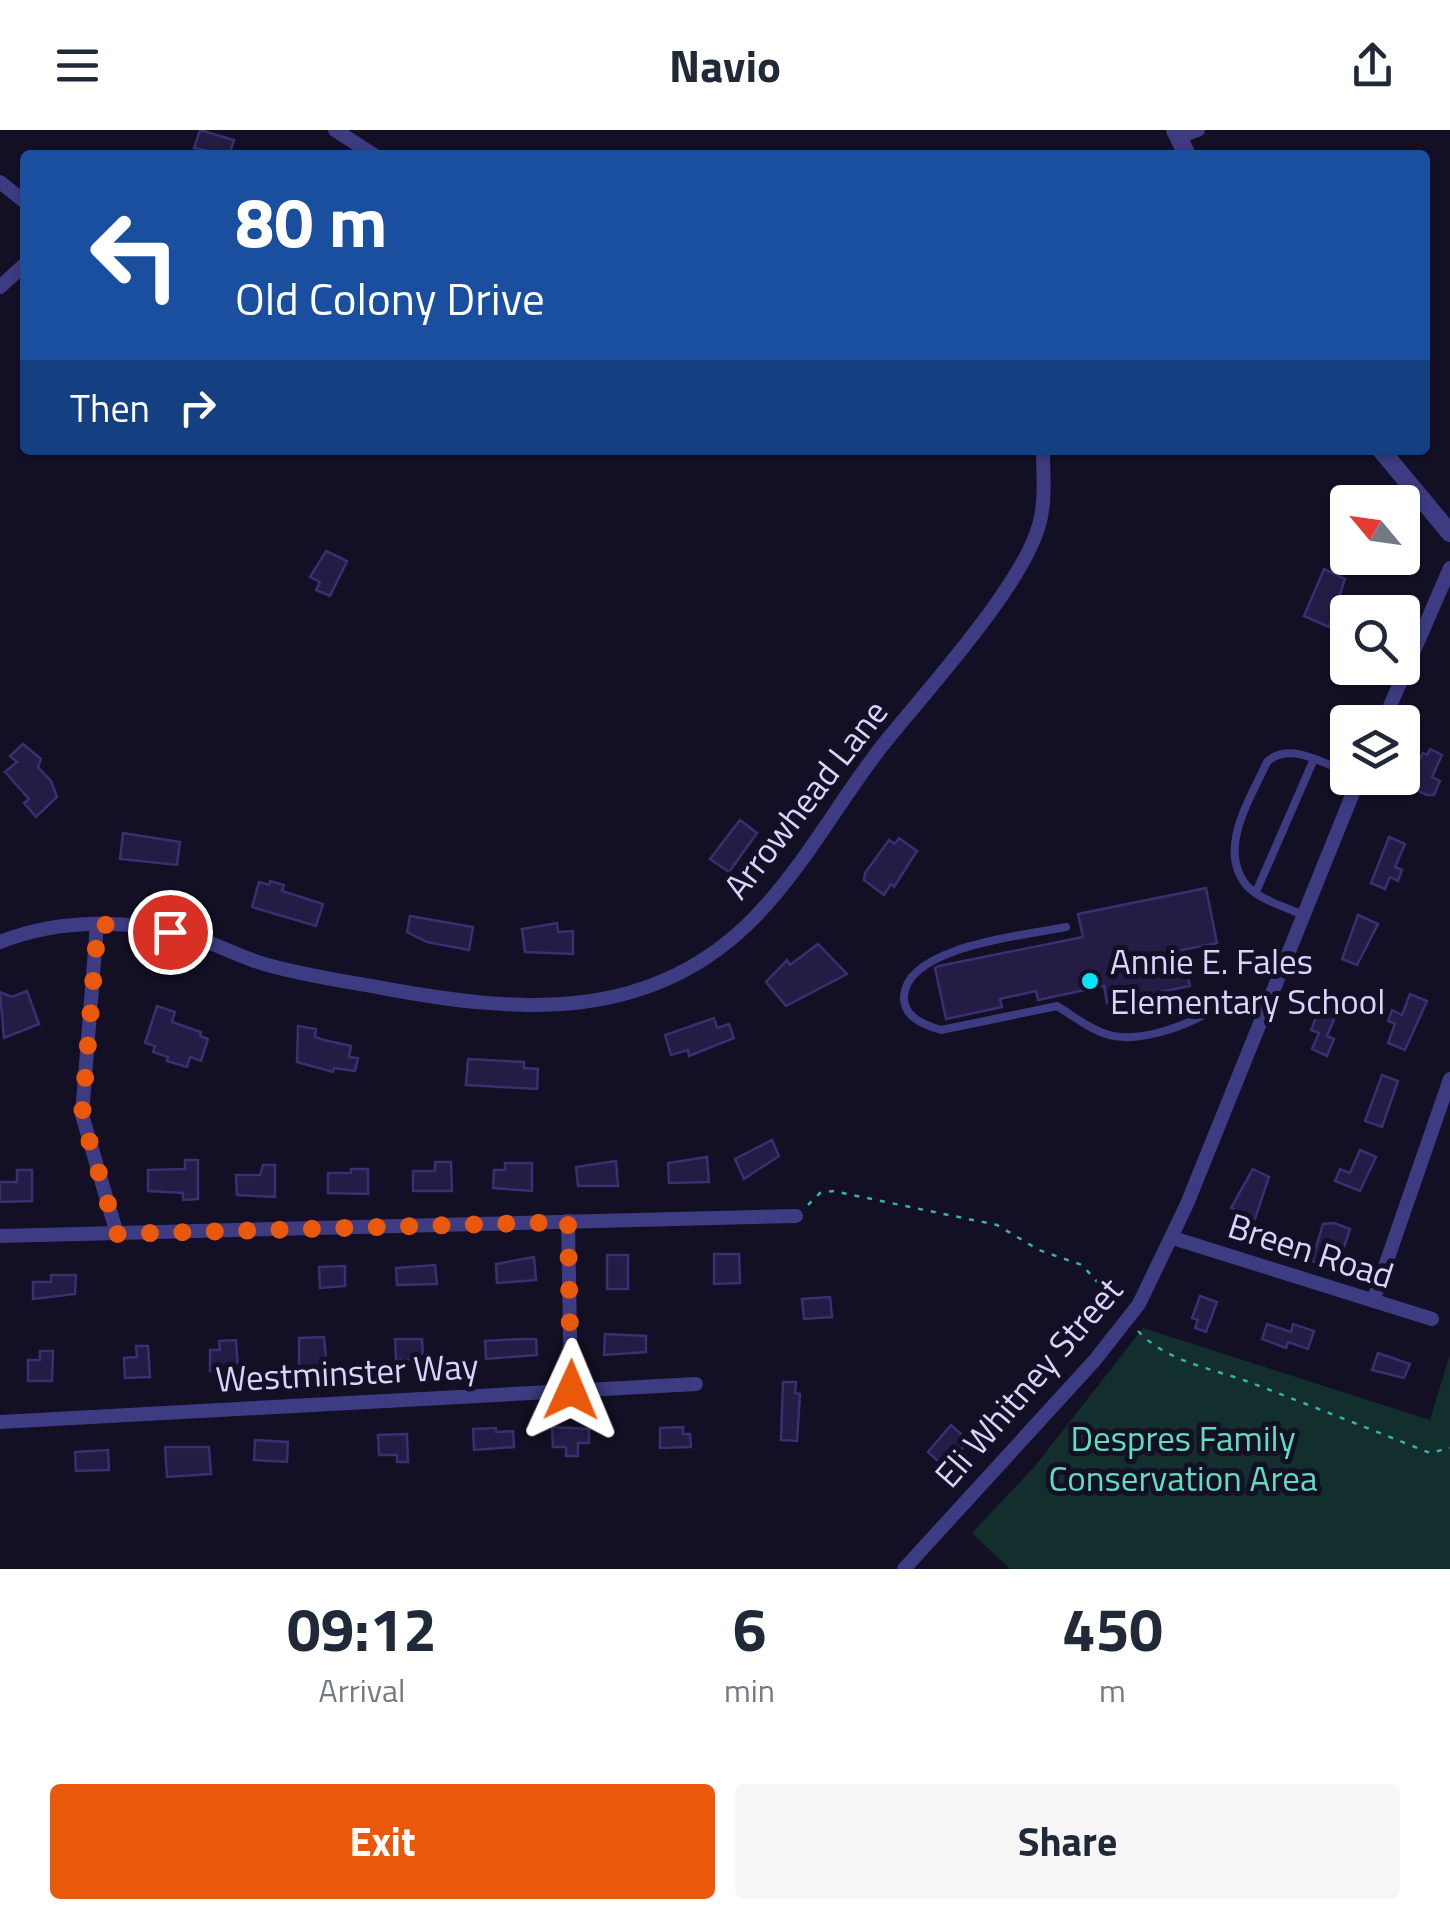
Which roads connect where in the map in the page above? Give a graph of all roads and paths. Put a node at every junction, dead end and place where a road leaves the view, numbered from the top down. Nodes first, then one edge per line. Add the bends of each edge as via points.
1 (335, 130) edge
2 (1198, 130) edge
3 (1177, 134) edge
4 (366, 150) edge
5 (0, 182) edge
6 (20, 198) edge
7 (20, 269) edge
8 (0, 287) edge
9 (1042, 455) edge
10 (1385, 455) edge
11 (1450, 533) edge
12 (1450, 568) edge
13 (1390, 705) edge
14 (1314, 760) junction
15 (1330, 766) edge
16 (1352, 795) edge
17 (1256, 892) junction
18 (1303, 915) junction
19 (98, 924) junction
20 (1066, 926) dead end
21 (0, 942) edge
22 (1264, 1012) junction
23 (1450, 1079) edge
24 (796, 1216) joint
25 (568, 1222) junction
26 (117, 1234) junction
27 (0, 1236) edge
28 (1173, 1238) junction
29 (1373, 1301) junction
30 (1131, 1316) junction
31 (1432, 1319) dead end
32 (696, 1384) dead end
33 (571, 1390) junction
34 (0, 1422) edge
35 (1450, 1448) edge
36 (904, 1569) edge

1 - 4 street
2 - 3 street
5 - 6 street
7 - 8 street
9 - 19 street, Arrowhead Lane via 1040,522 1021,564 780,889 734,936 690,966 592,1003 520,1008 352,982 263,964 194,937
10 - 11 street
12 - 13 street
14 - 15 lane
14 - 17 lane
14 - 17 lane via 1287,751 1267,762 1234,838 1237,867
16 - 18 street, Eli Whitney Street
17 - 18 lane
18 - 22 street, Eli Whitney Street
19 - 21 street, Arrowhead Lane
19 - 26 street via 82,1116
20 - 22 lane via 945,953 924,964 907,983 903,1000 909,1013 940,1030 1056,1006 1107,1035 1139,1035 1194,1022 1220,1005
22 - 28 street, Eli Whitney Street
23 - 29 street
24 - 25 street
24 - 30 path via 834,1190 997,1225 1082,1265
25 - 26 street
25 - 33 street
26 - 27 street
28 - 29 street, Breen Road
28 - 30 street, Eli Whitney Street
29 - 31 street, Breen Road
30 - 35 path via 1157,1348 1206,1370 1430,1453
30 - 36 street, Eli Whitney Street
32 - 33 street, Westminster Way
33 - 34 street, Westminster Way

